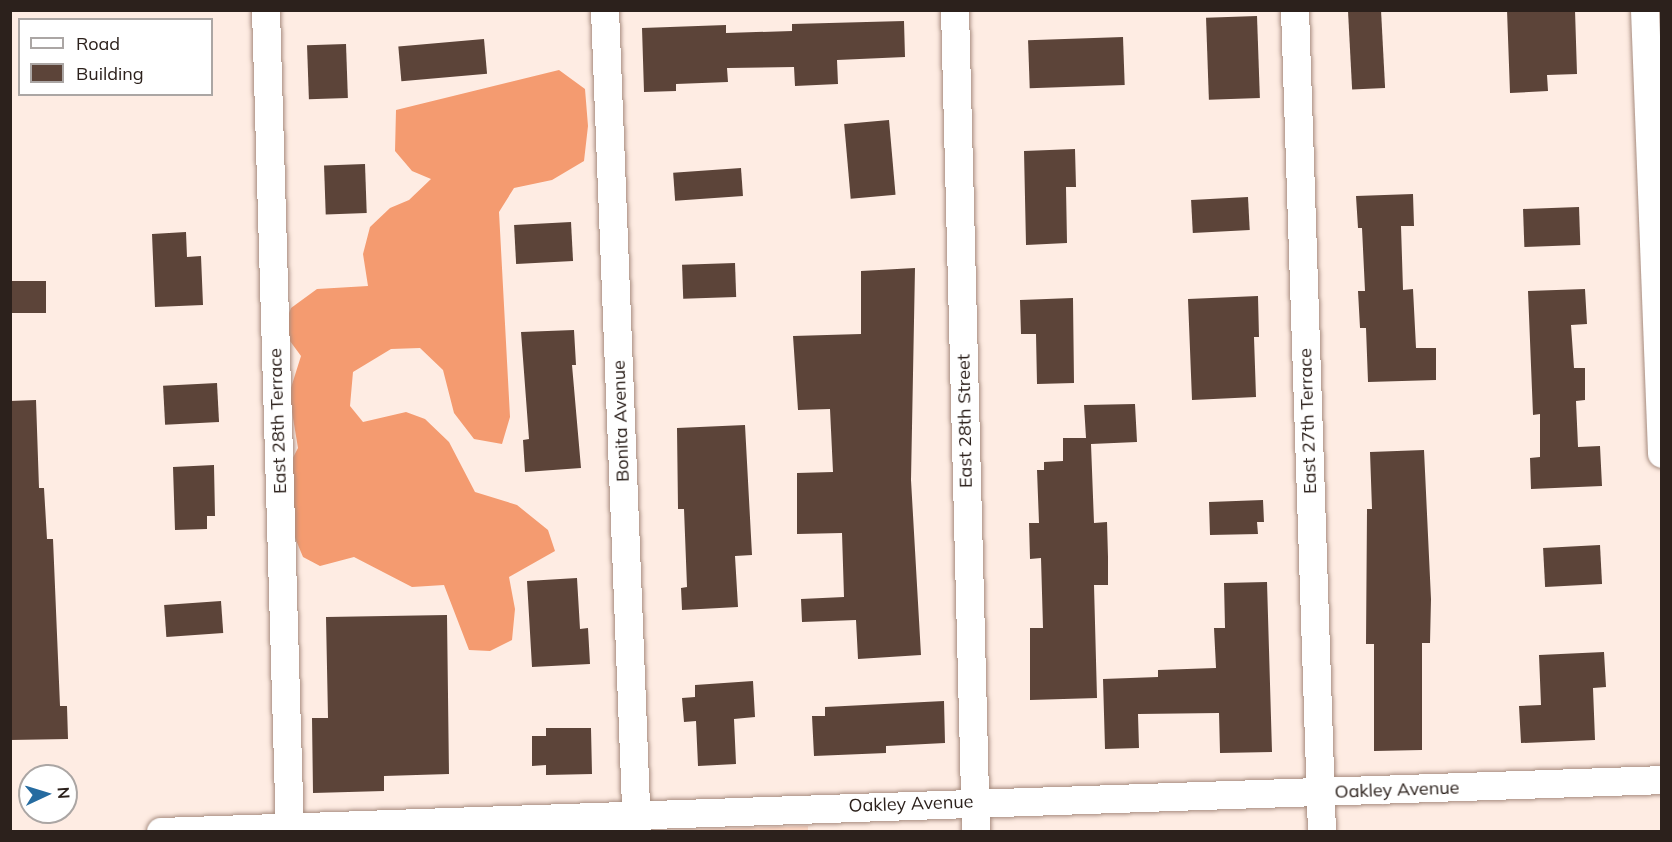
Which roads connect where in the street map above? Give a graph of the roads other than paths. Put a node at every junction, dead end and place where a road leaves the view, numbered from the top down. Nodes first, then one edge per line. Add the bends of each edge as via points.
1 (266, 10) edge
2 (605, 10) edge
3 (955, 10) edge
4 (1295, 10) edge
5 (1645, 10) edge
6 (1656, 143) edge
7 (1660, 356) edge
8 (1662, 454) edge
9 (1662, 780) edge
10 (1321, 792) junction
11 (975, 802) junction
12 (637, 822) edge
13 (290, 829) edge
14 (161, 831) edge
15 (976, 831) edge
16 (1322, 831) edge

1 - 13 street, East 28th Terrace
2 - 12 street, Bonita Avenue
3 - 11 street, East 28th Street
4 - 10 street, East 27th Terrace
5 - 6 street
6 - 7 street
7 - 8 street
9 - 10 street, Oakley Avenue
10 - 11 street, Oakley Avenue
10 - 16 street, East 27th Terrace
11 - 12 street, Oakley Avenue
11 - 15 street, East 28th Street
12 - 13 street, Oakley Avenue
13 - 14 street, Oakley Avenue

